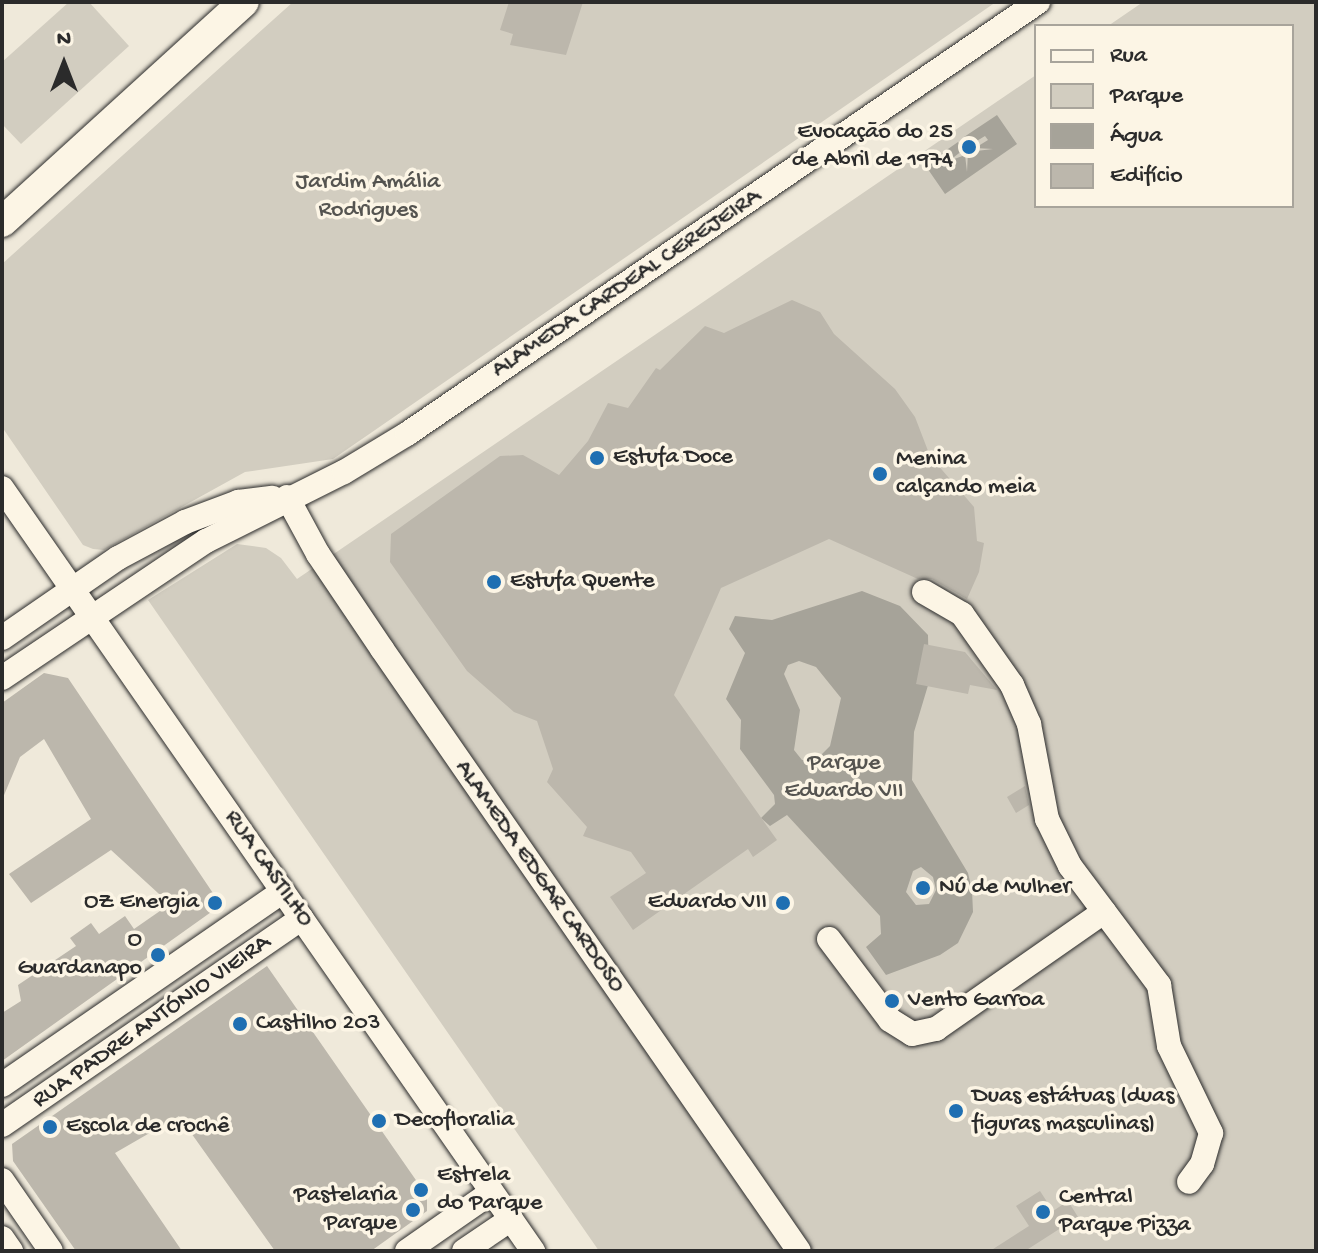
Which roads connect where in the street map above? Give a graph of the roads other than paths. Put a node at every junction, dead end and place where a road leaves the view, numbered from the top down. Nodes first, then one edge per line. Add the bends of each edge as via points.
1 (244, 2) edge
2 (1038, 2) edge
3 (32, 194) junction
4 (2, 208) edge
5 (2, 222) edge
6 (2, 488) edge
7 (287, 497) junction
8 (73, 589) junction
9 (924, 592) dead end
10 (92, 616) junction
11 (2, 638) edge
12 (2, 650) edge
13 (4, 677) edge
14 (283, 891) junction
15 (1104, 912) junction
16 (302, 918) junction
17 (829, 939) dead end
18 (2, 1085) edge
19 (2, 1125) edge
20 (2, 1180) edge
21 (1189, 1182) dead end
22 (492, 1192) junction
23 (511, 1219) junction
24 (2, 1238) edge
25 (11, 1251) edge
26 (51, 1251) edge
27 (407, 1251) edge
28 (464, 1251) edge
29 (533, 1251) edge
30 (799, 1251) edge

1 - 3 main road
2 - 7 street, ALAMEDA CARDEAL CEREJEIRA via 407,434 344,472
3 - 4 street
3 - 5 main road
6 - 8 street, RUA CASTILHO
7 - 8 street via 238,502 185,522
7 - 10 street via 206,541
7 - 30 street, ALAMEDA EDGAR CARDOSO via 318,554 398,672
8 - 10 street, RUA CASTILHO
8 - 11 street
9 - 15 street via 962,614 1012,685 1029,724 1047,819 1070,866
10 - 13 street
10 - 14 street, RUA CASTILHO
12 - 13 street via 10,662
14 - 16 street, RUA CASTILHO
14 - 18 street, RUA PADRE ANTÓNIO VIEIRA
15 - 17 street via 936,1029 912,1034 890,1020
15 - 21 street via 1159,985 1169,1046 1211,1133 1202,1164
16 - 19 street, RUA PADRE ANTÓNIO VIEIRA
16 - 22 street, RUA CASTILHO
20 - 26 street
22 - 23 street, RUA CASTILHO
22 - 27 street
23 - 28 street
23 - 29 street, RUA CASTILHO
24 - 25 street

